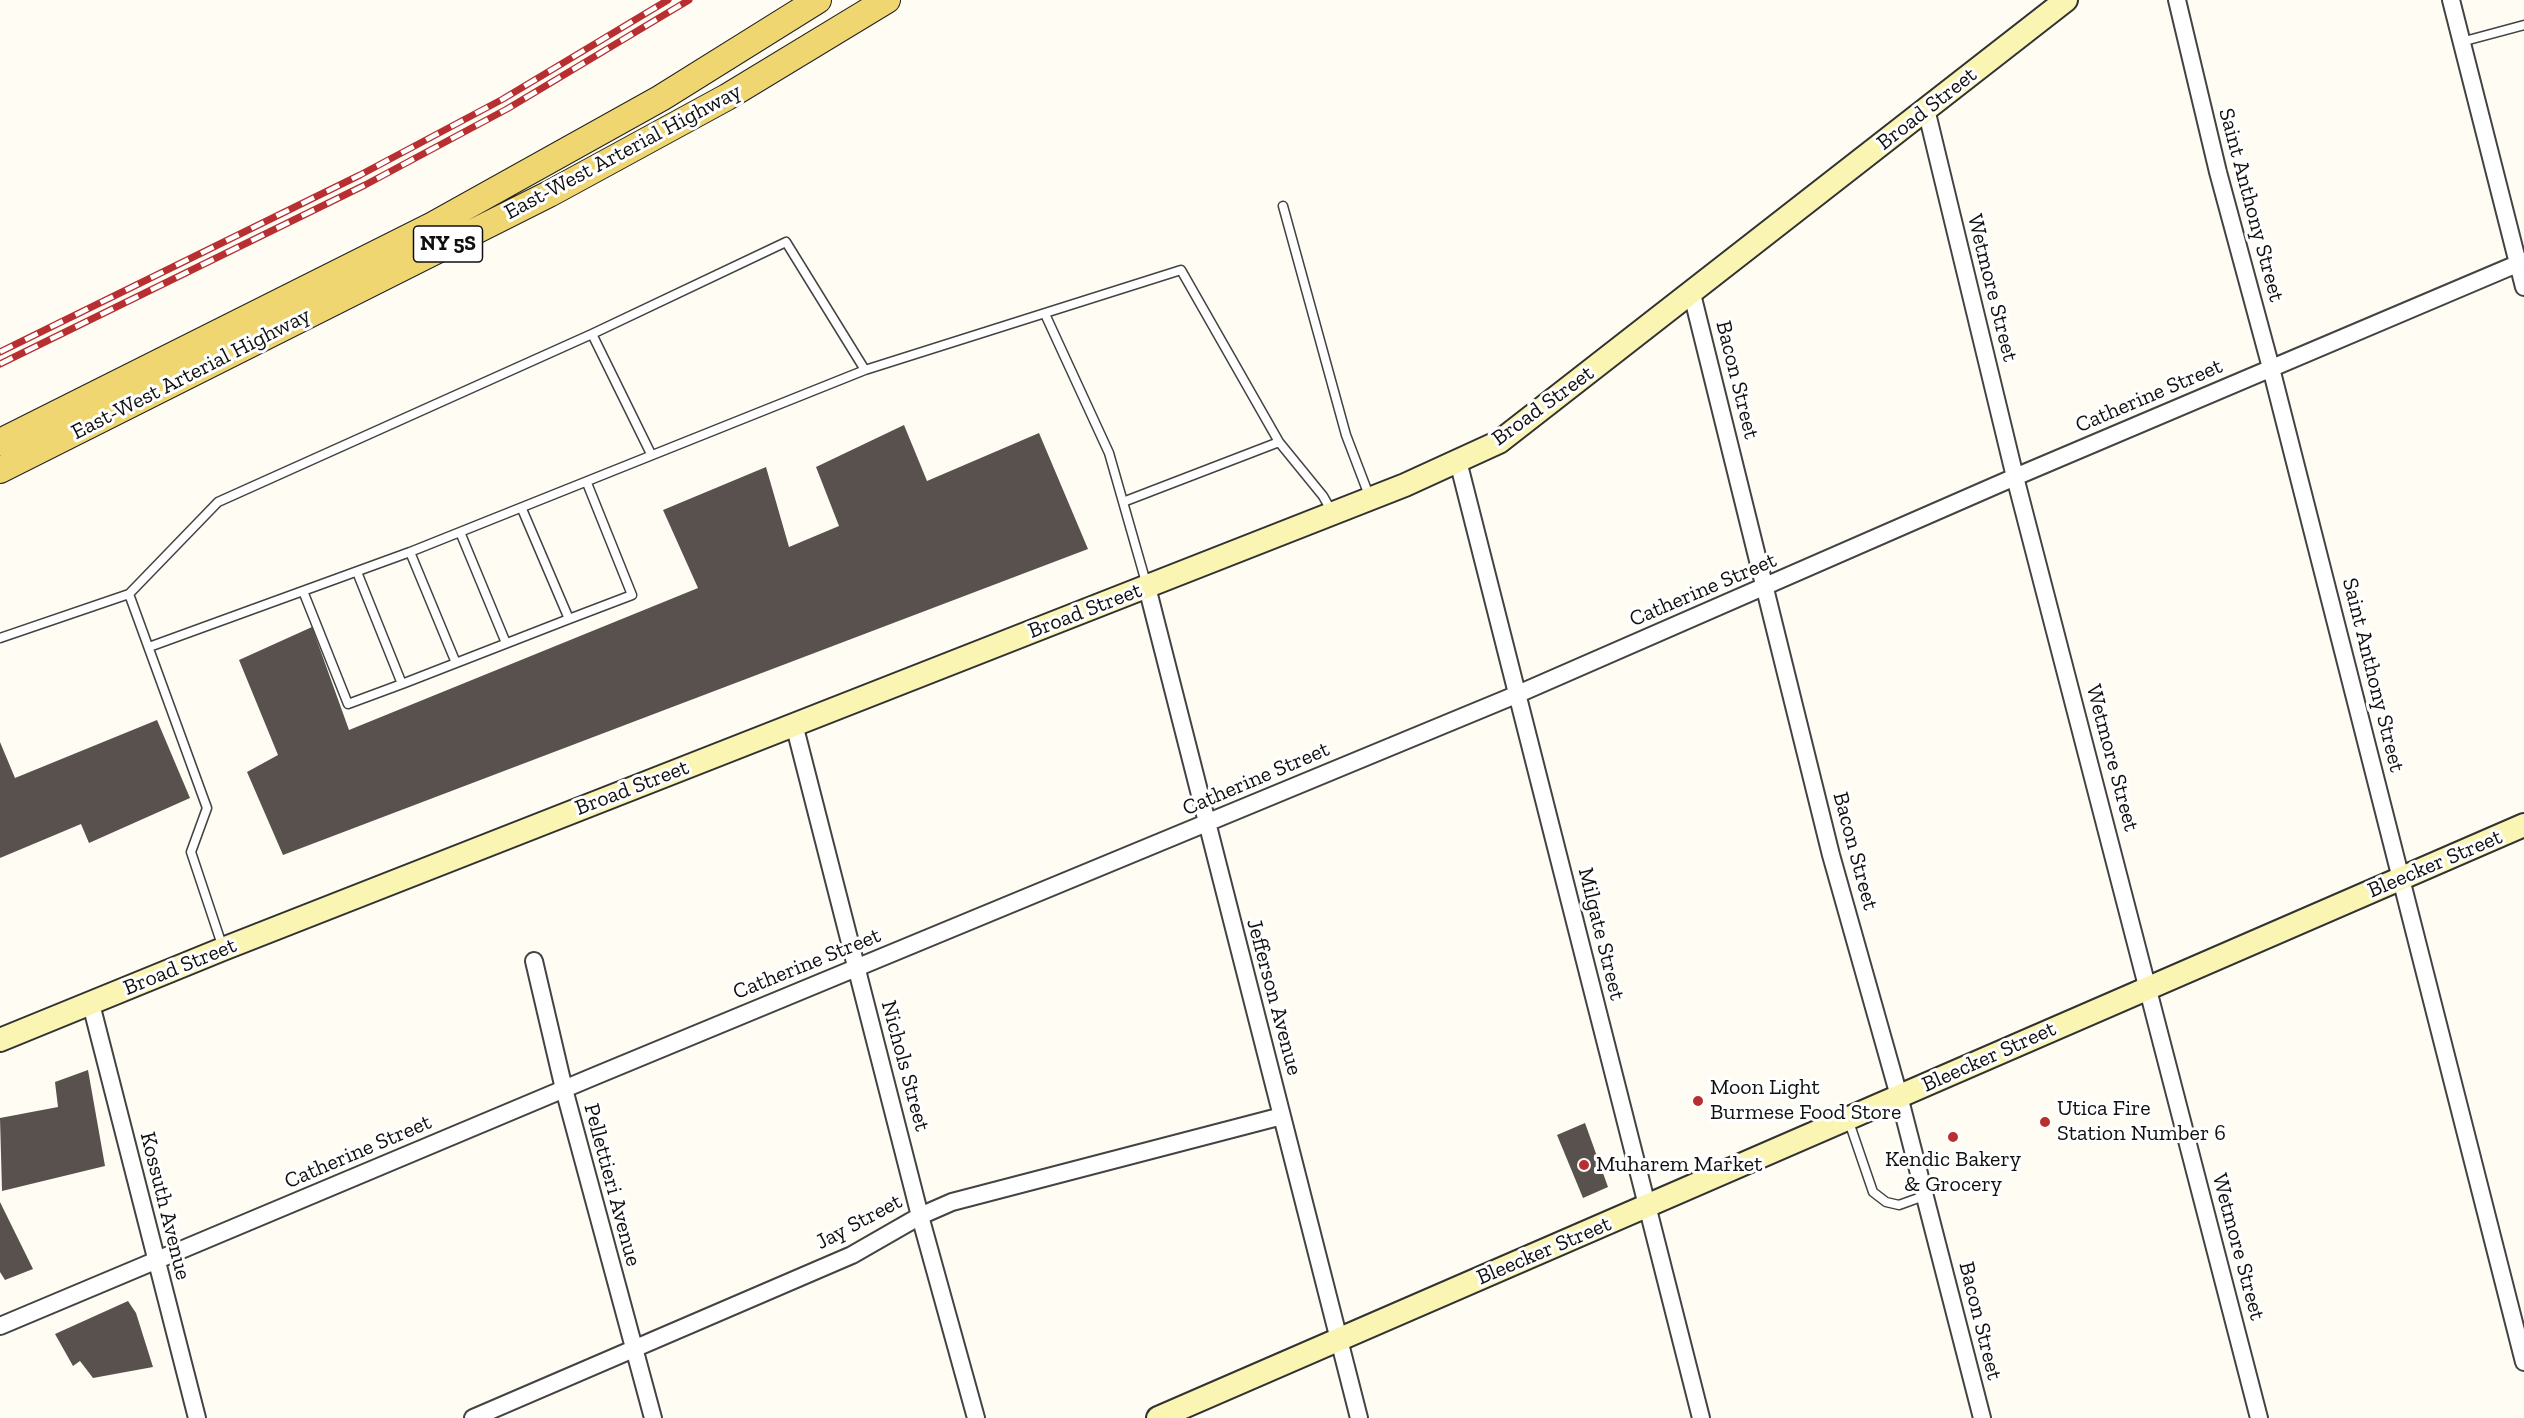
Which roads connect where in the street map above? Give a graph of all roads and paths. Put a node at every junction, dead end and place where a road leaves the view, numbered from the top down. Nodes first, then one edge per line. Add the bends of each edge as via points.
1 (818, 0) edge
2 (886, 0) edge
3 (2066, 0) edge
4 (2177, 0) edge
5 (2451, 0) edge
6 (2524, 25) edge
7 (2462, 42) junction
8 (1926, 109) junction
9 (1283, 206) dead end
10 (2521, 262) edge
11 (2524, 287) edge
12 (1692, 294) junction
13 (1045, 314) junction
14 (592, 333) junction
15 (2271, 368) junction
16 (865, 370) junction
17 (0, 442) edge
18 (1279, 442) junction
19 (651, 454) junction
20 (1458, 461) junction
21 (0, 470) edge
22 (2015, 477) junction
23 (587, 483) junction
24 (1371, 498) junction
25 (1123, 502) junction
26 (522, 509) junction
27 (1333, 513) junction
28 (460, 532) junction
29 (410, 552) junction
30 (357, 572) junction
31 (1147, 587) junction
32 (1766, 587) junction
33 (303, 591) junction
34 (129, 594) junction
35 (569, 619) junction
36 (0, 638) edge
37 (506, 644) junction
38 (149, 647) junction
39 (456, 663) junction
40 (402, 684) junction
41 (1518, 694) junction
42 (794, 724) junction
43 (1206, 825) junction
44 (2524, 825) edge
45 (2402, 878) junction
46 (223, 949) junction
47 (534, 961) dead end
48 (856, 968) junction
49 (2148, 988) junction
50 (91, 1004) junction
51 (0, 1040) edge
52 (564, 1089) junction
53 (1899, 1096) junction
54 (1282, 1116) junction
55 (1848, 1119) junction
56 (1924, 1196) junction
57 (1648, 1205) junction
58 (920, 1216) junction
59 (156, 1262) junction
60 (0, 1326) edge
61 (1339, 1339) junction
62 (632, 1348) junction
63 (2524, 1362) edge
64 (197, 1418) edge
65 (473, 1418) edge
66 (652, 1418) edge
67 (976, 1418) edge
68 (1158, 1418) edge
69 (1359, 1418) edge
70 (1701, 1418) edge
71 (1982, 1418) edge
72 (2259, 1418) edge

1 - 17 main road, East-West Arterial Highway / NY 5S via 662,98 433,225
2 - 21 main road, East-West Arterial Highway / NY 5S via 727,97 549,194
3 - 8 main road, Broad Street
4 - 15 street, Saint Anthony Street
5 - 7 street
6 - 7 lane
7 - 10 street
8 - 12 main road, Broad Street
8 - 22 street, Wetmore Street
9 - 24 lane via 1346,435
10 - 11 street
10 - 15 street, Catherine Street
12 - 20 main road, Broad Street via 1499,442
12 - 32 street, Bacon Street
13 - 16 lane
13 - 18 lane via 1181,270
13 - 25 lane via 1109,453
14 - 16 lane via 786,242
14 - 19 lane
14 - 34 lane via 218,502
15 - 22 street, Catherine Street
15 - 45 street, Saint Anthony Street
16 - 19 lane
18 - 25 lane
18 - 27 lane
19 - 23 lane
20 - 24 main road, Broad Street
20 - 41 street, Milgate Street
22 - 32 street, Catherine Street
22 - 49 street, Wetmore Street
23 - 26 lane
23 - 35 lane via 632,595
24 - 27 main road, Broad Street
25 - 31 lane
26 - 28 lane
26 - 35 lane
27 - 31 main road, Broad Street
28 - 29 lane
28 - 37 lane
29 - 30 lane
29 - 39 lane
30 - 33 lane
30 - 40 lane
31 - 42 main road, Broad Street
31 - 43 street, Jefferson Avenue
32 - 41 street, Catherine Street
32 - 53 street, Bacon Street via 1832,855
33 - 38 lane
33 - 40 lane via 348,704
34 - 36 lane
34 - 38 lane
35 - 37 lane
37 - 39 lane
38 - 46 lane via 207,808 190,852
39 - 40 lane
41 - 43 street, Catherine Street
41 - 57 street, Milgate Street
42 - 46 main road, Broad Street
42 - 48 street, Nichols Street
43 - 48 street, Catherine Street
43 - 54 street, Jefferson Avenue
44 - 45 main road, Bleecker Street
45 - 49 main road, Bleecker Street
45 - 63 street, Saint Anthony Street
46 - 50 main road, Broad Street
47 - 52 street, Pellettieri Avenue
48 - 52 street, Catherine Street
48 - 58 street, Nichols Street
49 - 53 main road, Bleecker Street
49 - 72 street, Wetmore Street
50 - 51 main road, Broad Street
50 - 59 street, Kossuth Avenue
52 - 59 street, Catherine Street
52 - 62 street, Pellettieri Avenue
53 - 55 main road, Bleecker Street
53 - 56 street, Bacon Street
54 - 58 street, Jay Street via 952,1202
54 - 61 street, Jefferson Avenue
55 - 56 lane via 1873,1192 1886,1203 1899,1205
55 - 57 main road, Bleecker Street
56 - 71 street, Bacon Street
57 - 61 main road, Bleecker Street
57 - 70 street, Milgate Street
58 - 62 street, Jay Street via 852,1255
58 - 67 street, Nichols Street
59 - 60 street, Catherine Street
59 - 64 street, Kossuth Avenue
61 - 68 main road, Bleecker Street
61 - 69 street, Jefferson Avenue
62 - 65 street, Jay Street
62 - 66 street, Pellettieri Avenue

